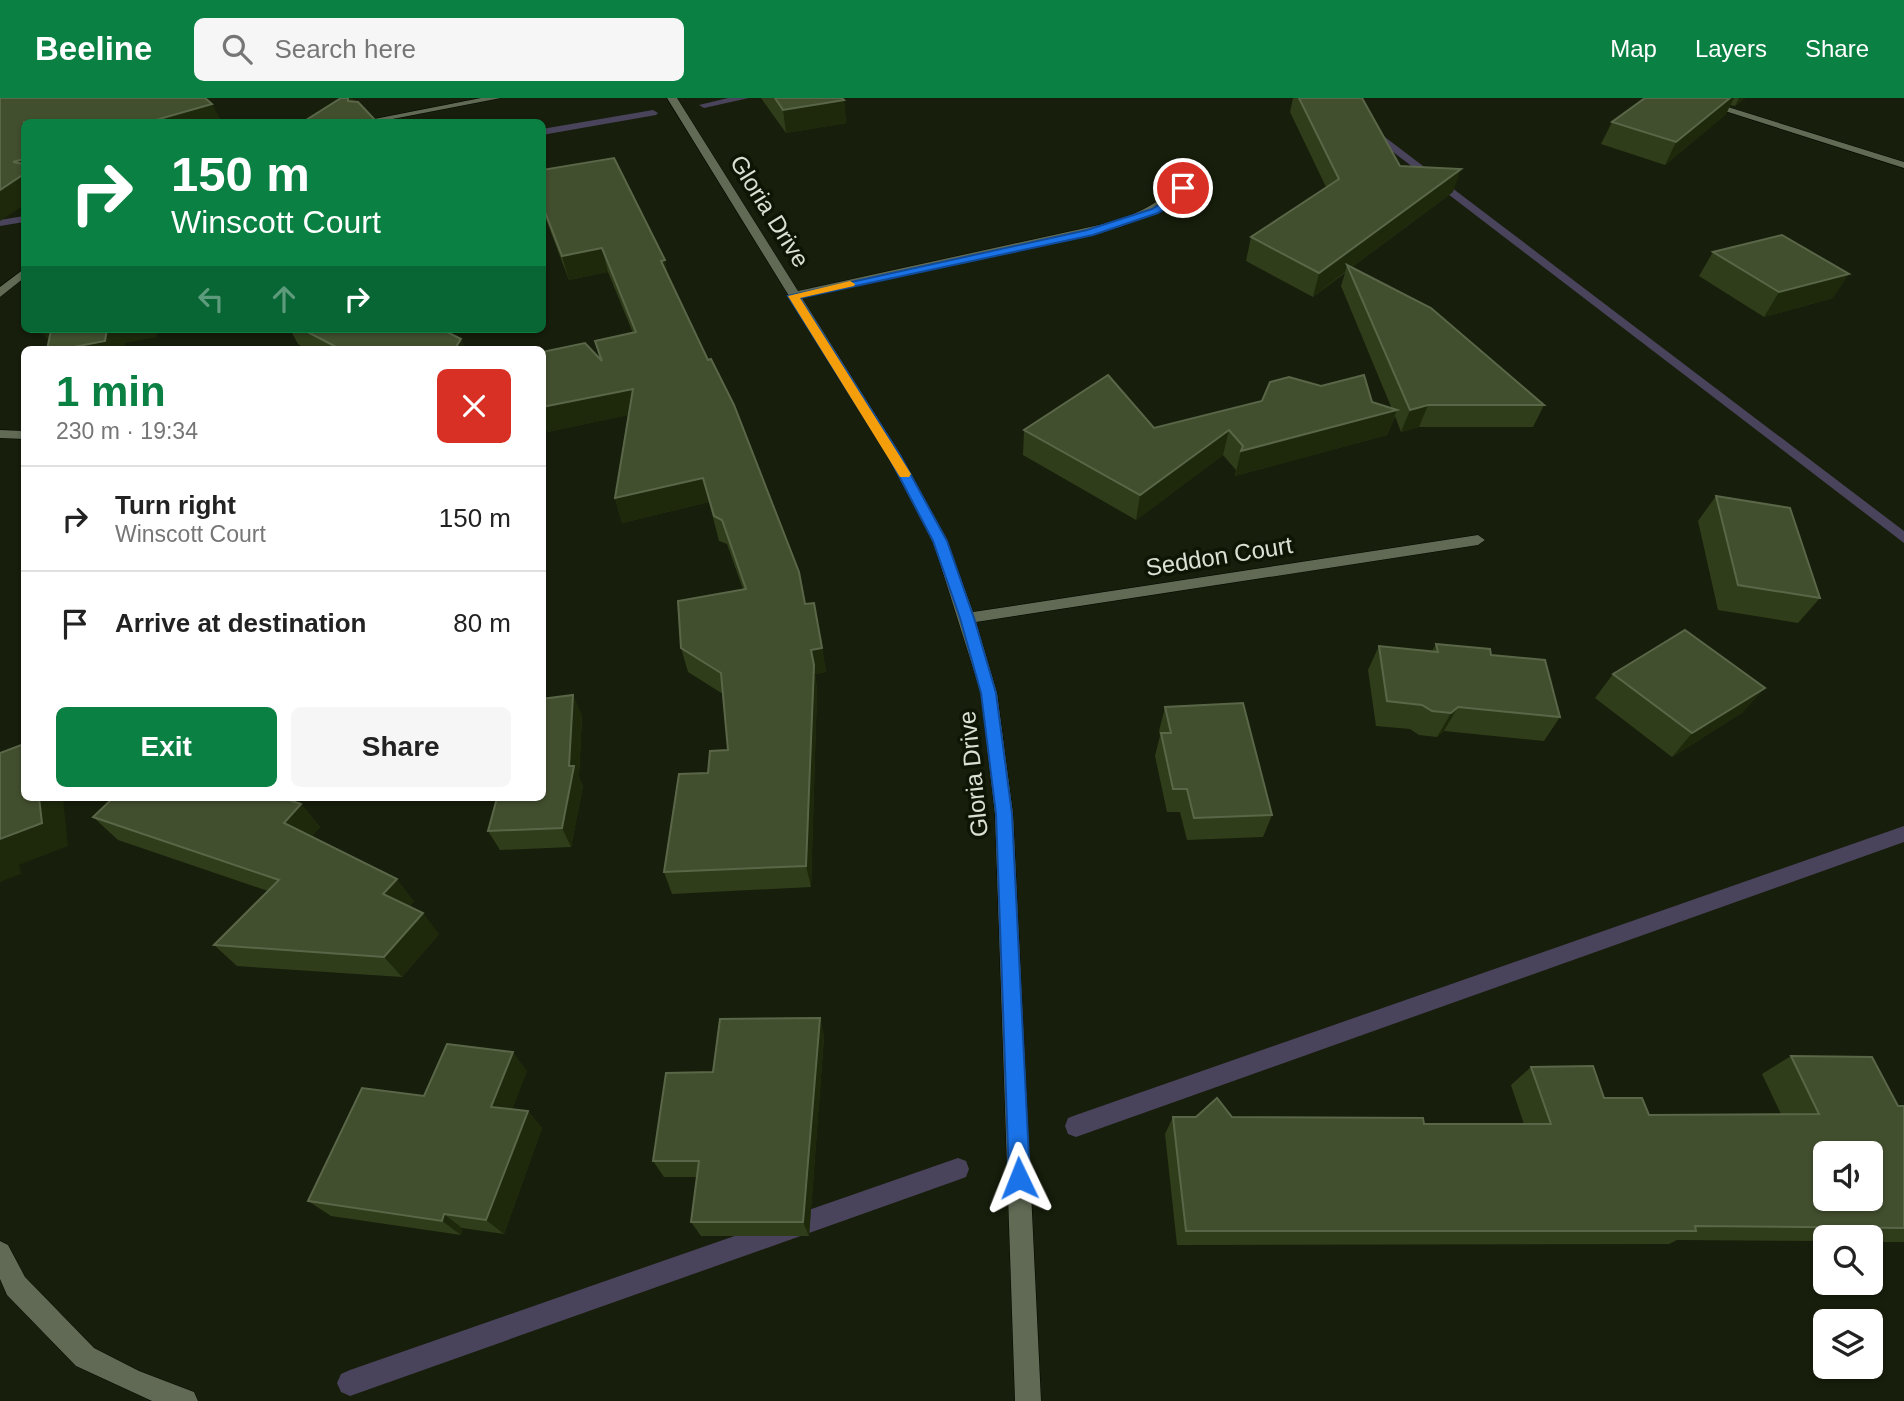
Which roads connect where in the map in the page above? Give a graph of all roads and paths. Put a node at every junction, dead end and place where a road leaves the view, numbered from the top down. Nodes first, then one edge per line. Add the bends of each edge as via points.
1 (496, 98) edge
2 (672, 98) edge
3 (1689, 98) edge
4 (380, 119) edge
5 (1904, 165) edge
6 (1196, 169) dead end
7 (21, 275) edge
8 (0, 293) edge
9 (793, 296) junction
10 (0, 434) edge
11 (21, 435) edge
12 (1478, 540) dead end
13 (967, 618) junction
14 (0, 1253) edge
15 (185, 1401) edge
16 (1028, 1401) edge

1 - 4 street
2 - 9 street, Gloria Drive
3 - 5 street
6 - 9 street via 1167,204 1116,225
7 - 8 street
9 - 13 street, Gloria Drive via 901,467 940,541
10 - 11 street
12 - 13 street, Seddon Court
13 - 16 street, Gloria Drive via 989,693 1004,814
14 - 15 street via 16,1286 85,1357

